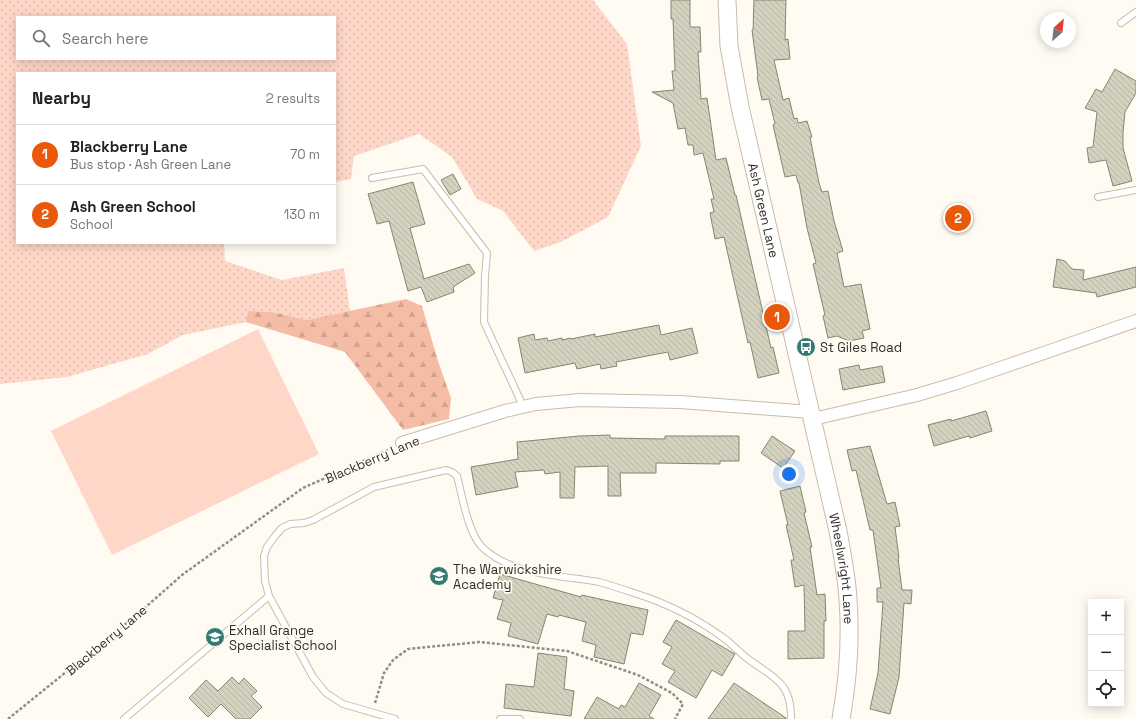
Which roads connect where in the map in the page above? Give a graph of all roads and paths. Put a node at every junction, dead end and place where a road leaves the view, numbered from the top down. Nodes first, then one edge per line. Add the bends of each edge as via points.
1 (727, 0) edge
2 (1136, 12) edge
3 (1121, 23) dead end
4 (372, 178) dead end
5 (1136, 190) edge
6 (1098, 197) dead end
7 (1136, 321) edge
8 (523, 406) junction
9 (812, 416) junction
10 (402, 444) joint
11 (269, 596) junction
12 (372, 713) junction
13 (8, 719) edge
14 (124, 719) edge
15 (395, 719) edge
16 (500, 719) edge
17 (520, 719) edge
18 (675, 719) edge
19 (791, 719) edge
20 (841, 719) edge

1 - 9 street, Ash Green Lane via 729,46 740,107
2 - 3 lane
4 - 8 lane via 423,169 487,253 484,322
5 - 6 lane
7 - 9 street via 917,395
8 - 9 street, Blackberry Lane via 580,400 636,401 717,404
8 - 10 street, Blackberry Lane
9 - 20 street, Wheelwright Lane via 838,531 848,598 847,681
10 - 13 path, Blackberry Lane via 303,488 182,575
11 - 12 lane via 313,677 326,693 343,704
11 - 14 lane
11 - 19 lane via 265,581 264,556 282,528 313,520 374,487 446,470 457,476 472,533 481,546 492,555 508,564 530,571 600,582 635,593 701,622 780,683 789,698
12 - 15 lane
12 - 18 path via 384,673 393,660 408,649 479,642 567,651 638,675 672,693 683,704
16 - 17 lane

